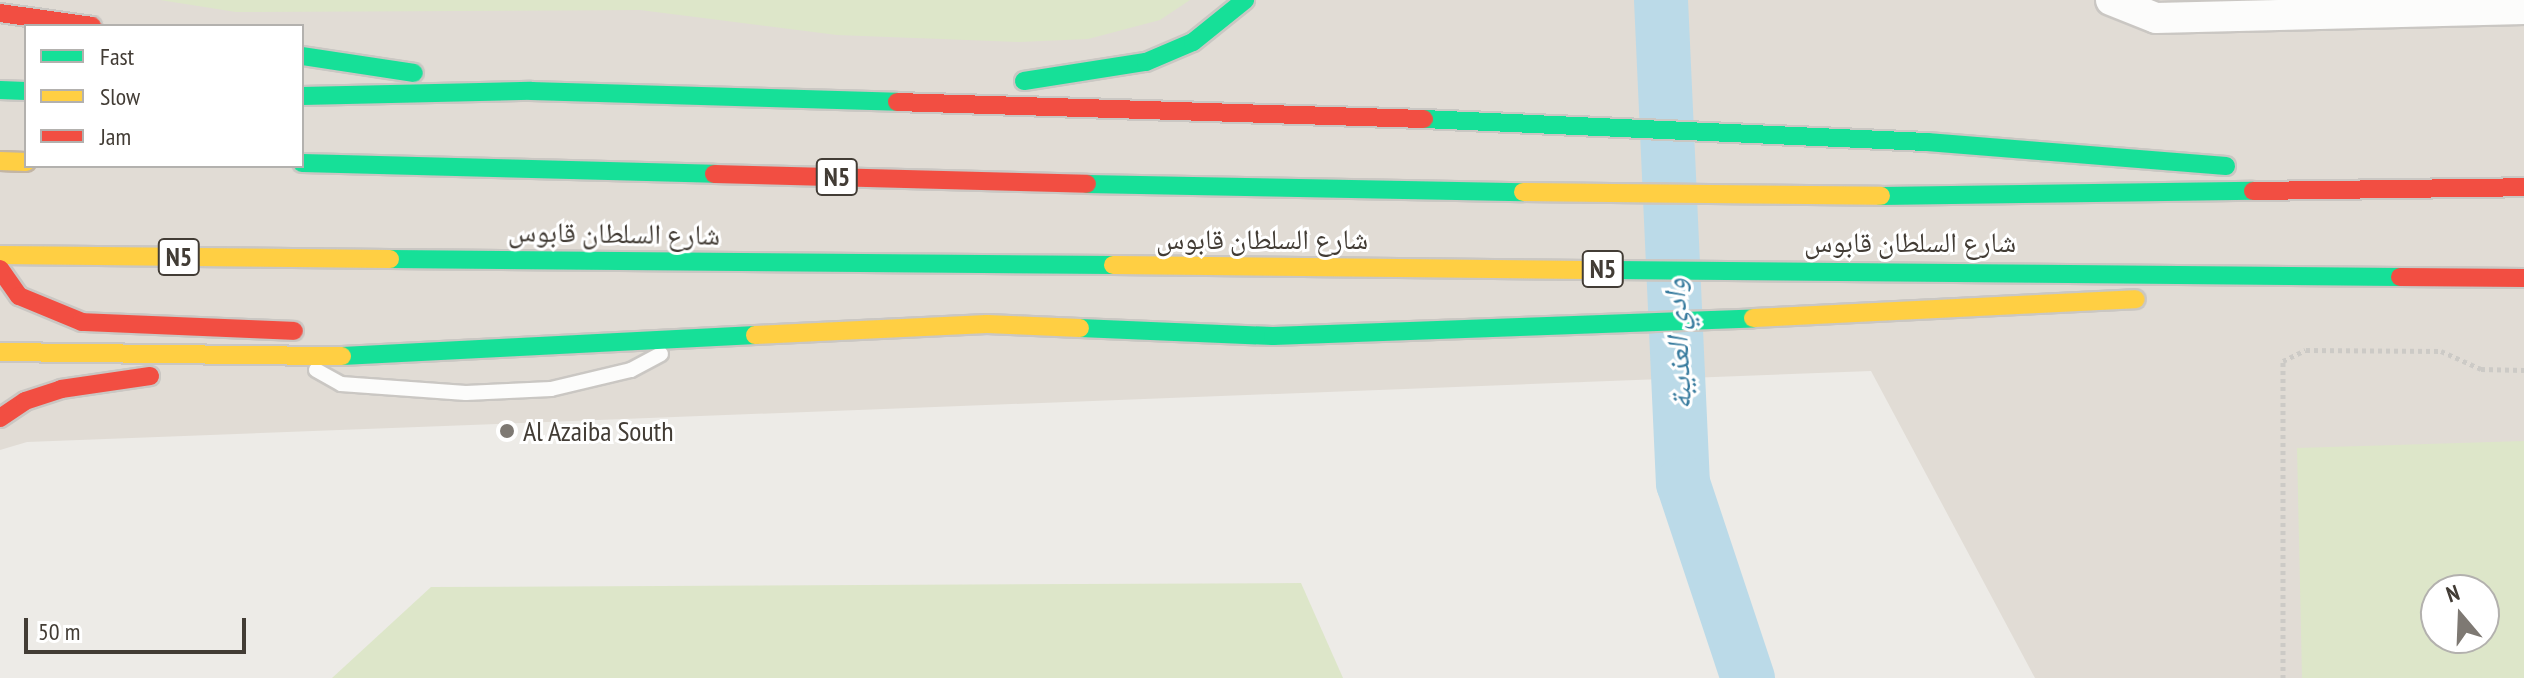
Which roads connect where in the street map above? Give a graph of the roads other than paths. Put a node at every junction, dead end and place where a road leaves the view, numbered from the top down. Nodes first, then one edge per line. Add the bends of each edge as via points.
1 (4, 0) edge
2 (1245, 0) edge
3 (2111, 0) edge
4 (2524, 9) edge
5 (0, 13) edge
6 (77, 24) edge
7 (81, 24) edge
8 (304, 56) edge
9 (0, 90) edge
10 (24, 91) edge
11 (531, 91) junction
12 (304, 96) edge
13 (794, 98) junction
14 (19, 142) dead end
15 (0, 162) edge
16 (24, 162) edge
17 (304, 163) edge
18 (2487, 187) junction
19 (2524, 187) edge
20 (0, 255) edge
21 (0, 269) edge
22 (2470, 278) junction
23 (2521, 280) edge
24 (2188, 296) dead end
25 (2157, 298) dead end
26 (322, 333) dead end
27 (353, 335) dead end
28 (685, 342) junction
29 (447, 351) junction
30 (0, 352) edge
31 (227, 358) junction
32 (295, 358) junction
33 (0, 418) edge

1 - 7 highway
2 - 13 highway via 1193,42 1146,62 1081,76
3 - 4 street via 2156,18
5 - 6 highway
8 - 11 highway
9 - 10 highway
11 - 12 highway
11 - 13 highway
13 - 18 highway via 1927,142
14 - 15 highway
15 - 16 highway, bridge
17 - 18 highway, شارع السلطان قابوس / N5 via 1303,190 1923,196
18 - 19 highway, شارع السلطان قابوس / N5
20 - 22 highway, شارع السلطان قابوس / N5
21 - 26 highway via 19,296 82,322
22 - 23 highway, شارع السلطان قابوس / N5
22 - 24 highway
25 - 28 highway via 1273,336 987,324
27 - 29 highway
28 - 29 highway
28 - 32 lane via 631,370 551,389 466,393 341,384
29 - 32 highway
30 - 31 highway
31 - 32 highway
31 - 33 highway via 61,389 25,401

